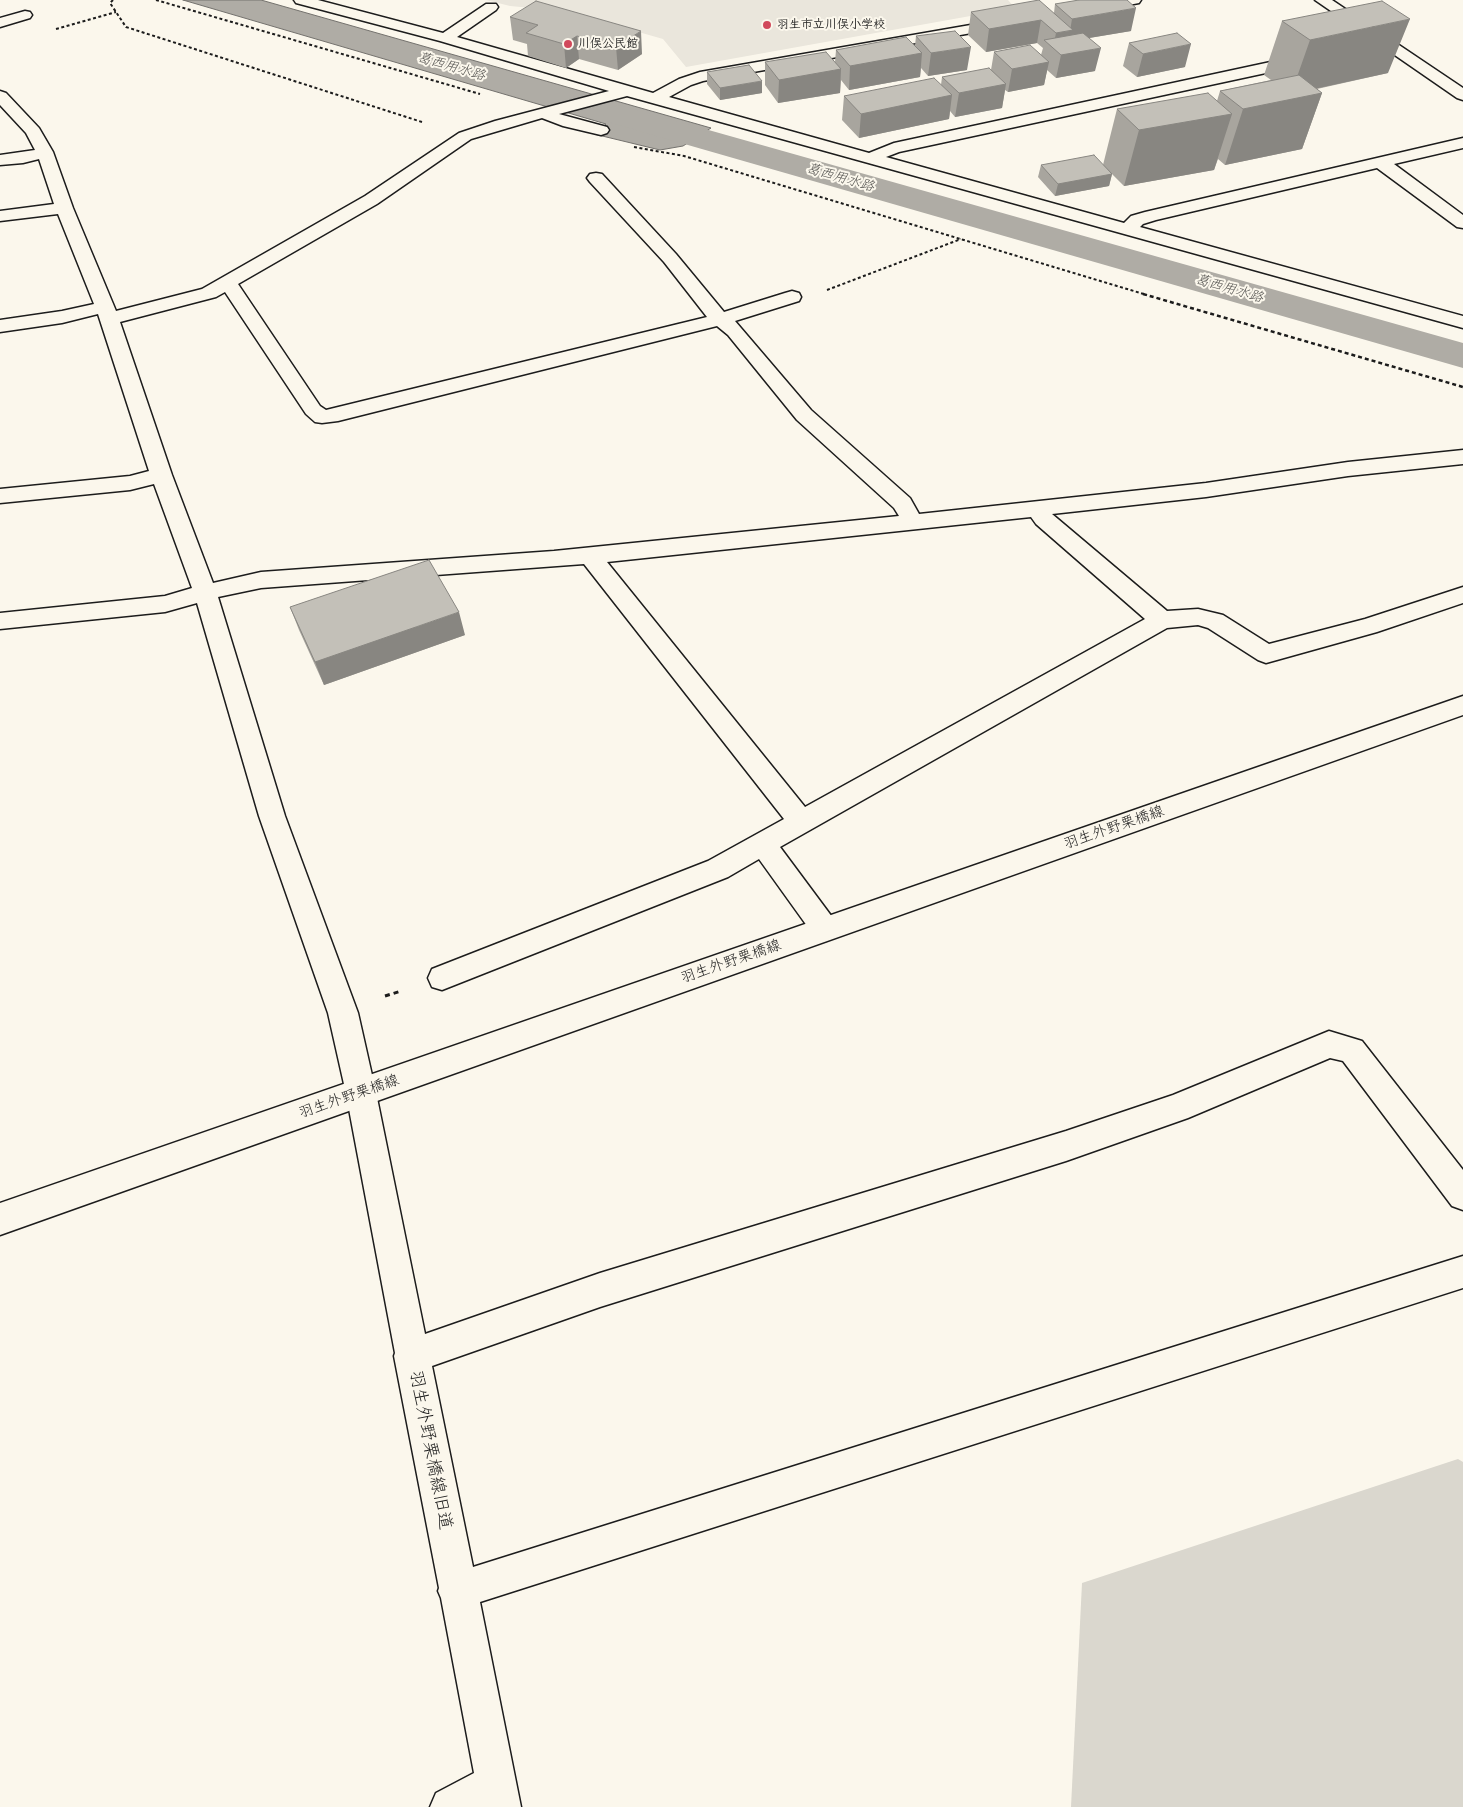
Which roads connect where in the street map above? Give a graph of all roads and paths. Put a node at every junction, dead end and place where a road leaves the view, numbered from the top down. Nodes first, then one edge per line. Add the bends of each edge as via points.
1 (113, 0) edge
2 (156, 0) edge
3 (301, 0) edge
4 (1134, 0) edge
5 (1322, 0) edge
6 (491, 7) dead end
7 (1077, 10) edge
8 (116, 12) junction
9 (25, 15) joint
10 (1019, 21) edge
11 (0, 23) edge
12 (445, 38) junction
13 (1384, 43) junction
14 (1365, 47) edge
15 (1317, 57) edge
16 (627, 91) junction
17 (482, 94) dead end
18 (1463, 95) edge
19 (0, 96) edge
20 (656, 98) junction
21 (546, 112) junction
22 (601, 130) dead end
23 (465, 136) junction
24 (1463, 143) edge
25 (633, 147) dead end
26 (45, 152) junction
27 (873, 157) junction
28 (0, 160) edge
29 (1380, 162) junction
30 (596, 178) dead end
31 (64, 208) junction
32 (0, 216) edge
33 (1463, 223) edge
34 (1128, 229) junction
35 (961, 239) junction
36 (227, 284) junction
37 (792, 297) joint
38 (107, 313) junction
39 (722, 319) junction
40 (1463, 322) edge
41 (0, 326) edge
42 (1463, 387) edge
43 (1463, 457) edge
44 (161, 475) junction
45 (0, 496) edge
46 (1036, 508) junction
47 (913, 522) junction
48 (590, 556) junction
49 (205, 593) junction
50 (1463, 595) edge
51 (1162, 620) junction
52 (0, 621) edge
53 (1463, 705) edge
54 (802, 822) junction
55 (763, 844) junction
56 (825, 929) junction
57 (442, 978) dead end
58 (360, 1093) junction
59 (1463, 1195) edge
60 (0, 1219) edge
61 (1463, 1272) edge
62 (411, 1356) junction
63 (457, 1591) junction
64 (498, 1796) edge
65 (450, 1807) edge

1 - 8 path via 110,3
2 - 17 path
3 - 12 street
4 - 7 street
5 - 13 street
6 - 12 street
8 - 9 path via 43,33
8 - 23 path via 126,27
9 - 11 street
10 - 20 street via 700,77 677,85
12 - 16 street
13 - 14 street
13 - 18 street
15 - 27 street via 894,148
16 - 20 street
16 - 21 street
19 - 26 street, 羽生外野栗橋線旧道 via 33,131
20 - 27 street
21 - 22 street via 563,121
21 - 23 street
23 - 36 street via 371,200
24 - 29 street
25 - 35 path via 684,156
26 - 28 street
26 - 31 street, 羽生外野栗橋線旧道
27 - 34 street
29 - 33 street
29 - 34 street via 1151,216 1137,220
30 - 39 street
31 - 32 street
31 - 38 street, 羽生外野栗橋線旧道
34 - 40 street
35 - 37 path via 804,298
35 - 42 path
36 - 38 street via 209,293
36 - 39 street via 313,410 322,417
37 - 39 street
38 - 41 street
38 - 44 street, 羽生外野栗橋線旧道
39 - 47 street via 804,415 902,503
43 - 46 street
44 - 45 street via 130,483
44 - 49 street, 羽生外野栗橋線旧道
46 - 47 street
46 - 51 street via 1044,519
47 - 48 street
48 - 49 street via 261,580
48 - 54 street
49 - 52 street via 165,604
49 - 58 street, 羽生外野栗橋線旧道 via 272,816 343,1013
50 - 51 street via 1369,626 1266,654 1215,622 1198,617
51 - 54 street
53 - 56 street, 羽生外野栗橋線
54 - 55 street
55 - 56 street
55 - 57 street via 718,869
56 - 58 street, 羽生外野栗橋線
58 - 60 street, 羽生外野栗橋線
58 - 62 street, 羽生外野栗橋線旧道
59 - 62 street via 1352,1050 1329,1044 1178,1108 1066,1146 600,1290
61 - 63 street
62 - 63 street, 羽生外野栗橋線旧道
63 - 64 street, 羽生外野栗橋線旧道
64 - 65 street

